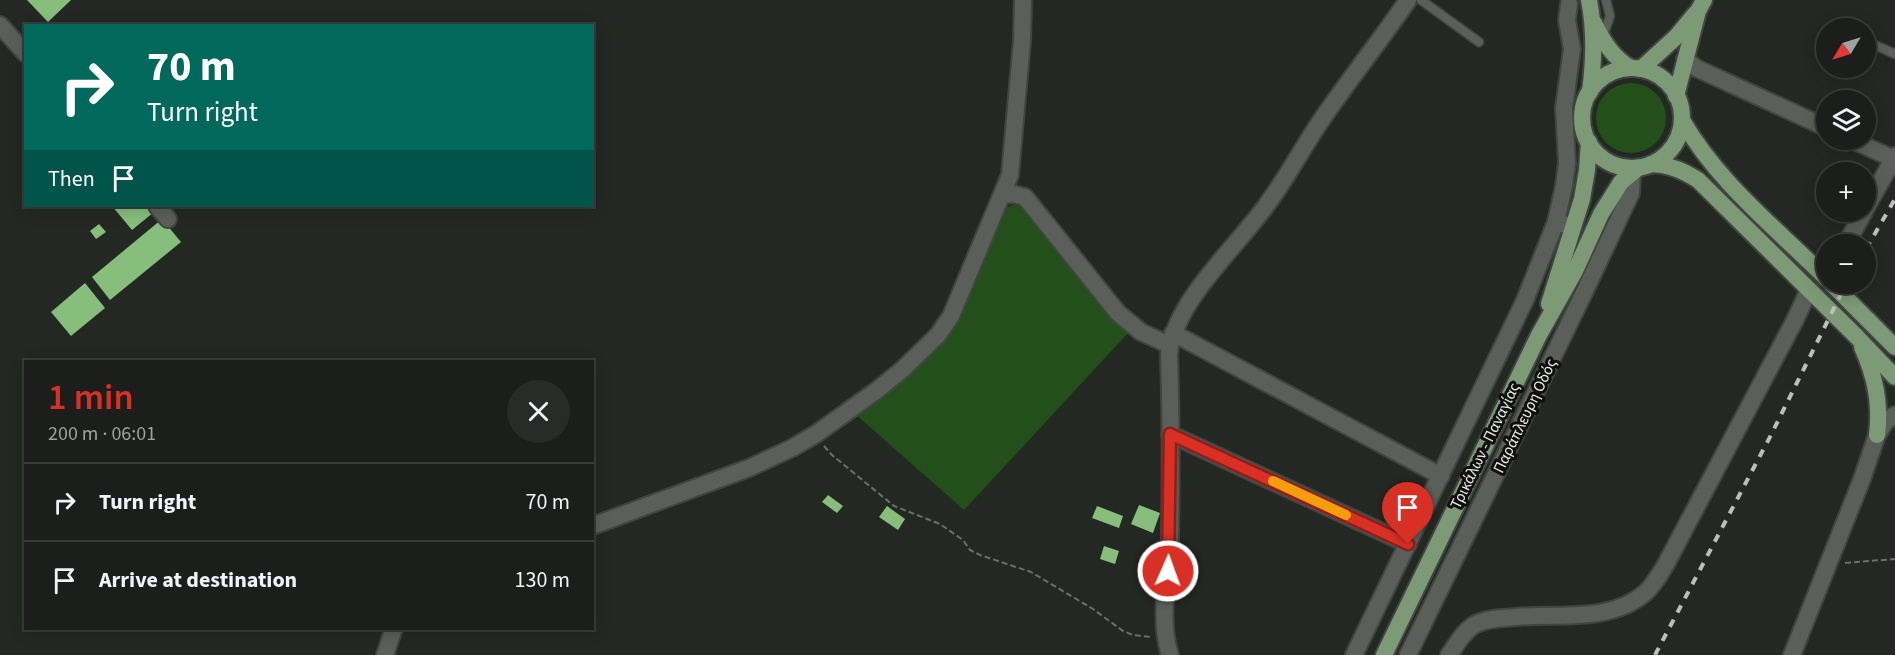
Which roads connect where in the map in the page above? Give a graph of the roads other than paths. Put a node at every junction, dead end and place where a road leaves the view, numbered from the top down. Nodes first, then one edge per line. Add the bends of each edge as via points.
1 (1023, 0) edge
2 (1408, 0) edge
3 (1421, 0) edge
4 (1588, 0) edge
5 (1606, 0) edge
6 (1561, 2) edge
7 (1701, 6) edge
8 (1593, 22) junction
9 (0, 25) edge
10 (1602, 39) junction
11 (1479, 42) dead end
12 (1876, 45) edge
13 (24, 52) edge
14 (1895, 54) edge
15 (1685, 59) junction
16 (1636, 68) junction
17 (1590, 92) junction
18 (1676, 96) junction
19 (1682, 120) junction
20 (1816, 123) edge
21 (1588, 142) junction
22 (1875, 150) edge
23 (1894, 158) edge
24 (1640, 169) junction
25 (1010, 175) junction
26 (1876, 190) edge
27 (1003, 195) junction
28 (1024, 197) junction
29 (157, 207) edge
30 (168, 219) dead end
31 (1556, 222) junction
32 (1574, 227) junction
33 (1816, 268) edge
34 (1809, 290) junction
35 (1842, 294) edge
36 (1539, 335) junction
37 (1856, 336) junction
38 (1168, 337) junction
39 (1895, 347) edge
40 (1895, 377) edge
41 (1895, 415) edge
42 (1170, 434) junction
43 (1877, 435) junction
44 (1441, 476) junction
45 (594, 524) edge
46 (1408, 544) junction
47 (393, 630) edge
48 (385, 655) edge
49 (1170, 655) edge
50 (1354, 655) edge
51 (1384, 655) edge
52 (1408, 655) edge
53 (1449, 655) edge
54 (1792, 655) edge

1 - 25 street
2 - 38 street via 1269,201 1195,294
3 - 11 lane
4 - 6 street
4 - 8 main road
5 - 10 lane via 1610,16
6 - 31 street via 1572,49 1564,108 1567,163
7 - 15 main road
7 - 16 main road via 1664,49
8 - 10 main road
8 - 17 main road
9 - 13 street
10 - 16 main road via 1616,58
12 - 14 lane
15 - 18 main road
15 - 20 street via 1696,68
16 - 17 main road via 1610,74
16 - 18 main road via 1660,77
17 - 21 main road via 1582,117
18 - 19 main road
19 - 24 main road via 1673,147
19 - 33 main road via 1732,186
21 - 24 main road via 1609,163
21 - 32 main road, Τρικάλων - Παναγίας via 1587,170
22 - 23 street
23 - 26 street
24 - 34 main road via 1666,165 1698,180
24 - 36 main road, Τρικάλων - Παναγίας via 1621,182 1612,195
24 - 52 street, Παράπλευρη Οδός
25 - 27 street
25 - 28 street
27 - 28 street
27 - 45 street via 951,316 938,335 876,391 792,448 749,468
28 - 38 street via 1118,313 1141,332
29 - 30 street
31 - 32 street
31 - 44 street via 1524,300
32 - 36 main road, Τρικάλων - Παναγίας
34 - 37 main road
34 - 53 street via 1654,584 1626,605 1608,611 1493,619 1474,625
35 - 39 main road
36 - 51 main road, Τρικάλων - Παναγίας
37 - 40 main road
37 - 43 main road via 1875,381 1879,406
38 - 42 street
38 - 44 street
41 - 43 street
42 - 46 street
42 - 49 street via 1165,608
43 - 54 street
44 - 46 street
46 - 50 street
47 - 48 street

